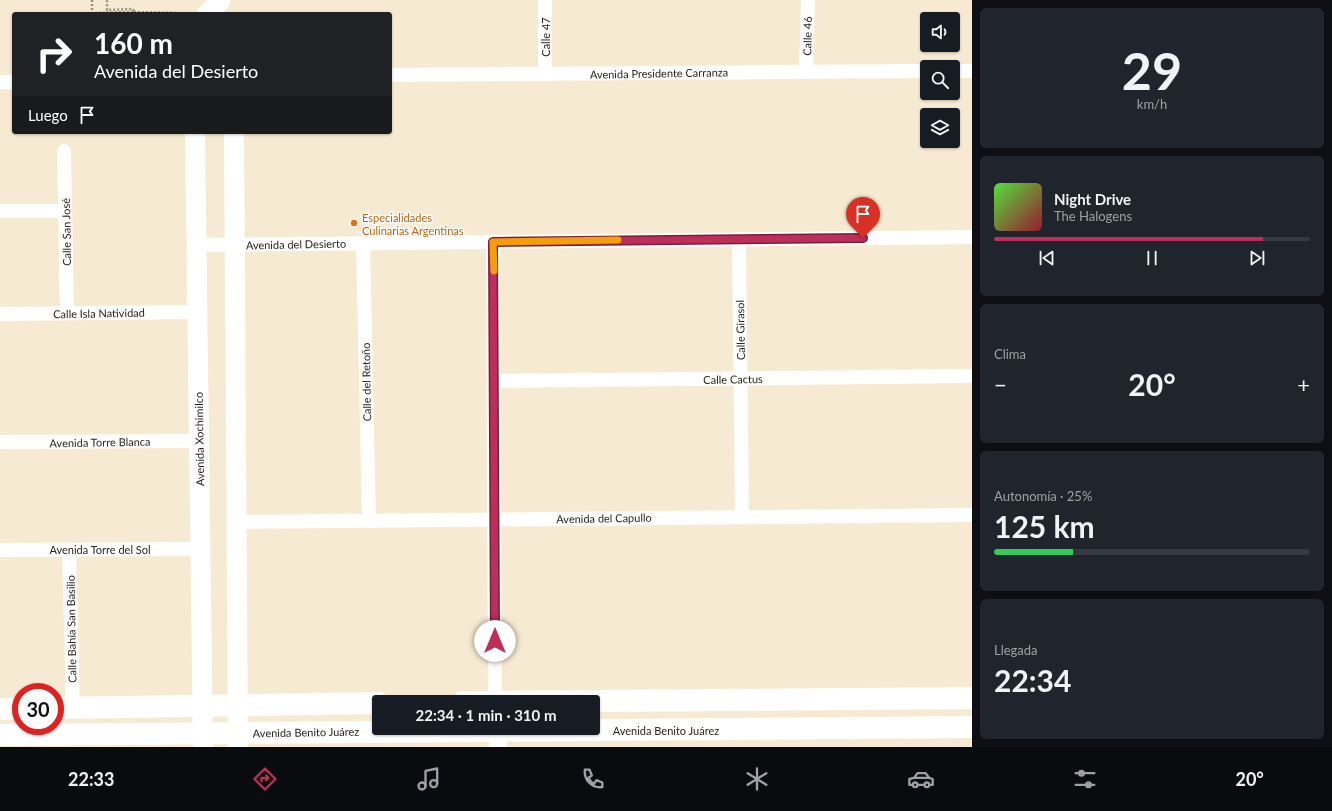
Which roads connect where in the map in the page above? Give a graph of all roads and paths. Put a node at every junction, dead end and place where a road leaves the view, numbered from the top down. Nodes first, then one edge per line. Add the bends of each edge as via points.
1 (92, 0) edge
2 (107, 0) edge
3 (221, 0) edge
4 (228, 0) edge
5 (544, 0) edge
6 (808, 0) edge
7 (92, 12) edge
8 (134, 12) edge
9 (209, 12) edge
10 (229, 12) edge
11 (920, 71) edge
12 (960, 71) edge
13 (972, 71) edge
14 (806, 72) junction
15 (545, 74) junction
16 (392, 75) edge
17 (0, 82) edge
18 (12, 82) edge
19 (195, 134) edge
20 (234, 134) edge
21 (64, 151) dead end
22 (0, 211) edge
23 (65, 211) junction
24 (972, 237) edge
25 (739, 239) junction
26 (493, 242) junction
27 (363, 243) junction
28 (235, 244) junction
29 (196, 245) junction
30 (198, 312) junction
31 (67, 313) junction
32 (0, 314) edge
33 (972, 376) edge
34 (741, 379) junction
35 (494, 381) junction
36 (199, 441) junction
37 (0, 442) edge
38 (972, 515) edge
39 (742, 517) junction
40 (494, 520) junction
41 (369, 521) junction
42 (237, 522) junction
43 (201, 549) junction
44 (0, 550) edge
45 (70, 550) junction
46 (495, 695) edge
47 (972, 698) edge
48 (830, 700) junction
49 (600, 701) edge
50 (372, 703) edge
51 (238, 705) junction
52 (203, 706) junction
53 (64, 708) edge
54 (0, 709) edge
55 (12, 709) edge
56 (972, 727) edge
57 (830, 728) junction
58 (0, 735) edge
59 (498, 739) edge
60 (203, 740) edge
61 (238, 740) edge
62 (73, 741) edge

1 - 7 path
2 - 8 path via 107,10 134,9
3 - 9 main road
4 - 10 main road
5 - 15 street, Calle 47
6 - 14 street, Calle 46
11 - 14 street, Avenida Presidente Carranza
12 - 13 street
14 - 15 street, Avenida Presidente Carranza
15 - 16 street, Avenida Presidente Carranza
17 - 18 street
19 - 29 main road, Avenida Xochimilco
20 - 28 main road
21 - 23 street, Calle San José
22 - 23 street
23 - 31 street, Calle San José
24 - 25 street, Avenida del Desierto
25 - 26 street, Avenida del Desierto
25 - 34 street, Calle Girasol
26 - 27 street, Avenida del Desierto
26 - 35 street
27 - 28 street, Avenida del Desierto
27 - 41 street, Calle del Retoño
28 - 29 street, Avenida del Desierto
28 - 42 main road
29 - 30 main road, Avenida Xochimilco
30 - 31 street, Calle Isla Natividad
30 - 36 main road, Avenida Xochimilco
31 - 32 street, Calle Isla Natividad
33 - 34 street, Calle Cactus
34 - 35 street, Calle Cactus
34 - 39 street, Calle Girasol
35 - 40 street
36 - 37 street, Avenida Torre Blanca
36 - 43 main road, Avenida Xochimilco
38 - 39 street, Avenida del Capullo
39 - 40 street, Avenida del Capullo
40 - 41 street, Avenida del Capullo
40 - 46 street
41 - 42 street, Avenida del Capullo
42 - 51 main road
43 - 45 street, Avenida Torre del Sol
43 - 52 main road, Avenida Xochimilco
44 - 45 street, Avenida Torre del Sol
45 - 53 street, Calle Bahía San Basilio
47 - 48 main road
48 - 49 main road
48 - 57 main road
50 - 51 main road
51 - 52 main road
51 - 61 main road
52 - 53 main road
52 - 60 main road, Avenida Xochimilco
54 - 55 main road
56 - 57 main road, Avenida Benito Juárez
57 - 59 main road, Avenida Benito Juárez
58 - 62 main road, Avenida Benito Juárez
59 - 61 main road, Avenida Benito Juárez
60 - 61 main road, Avenida Benito Juárez
60 - 62 main road, Avenida Benito Juárez

